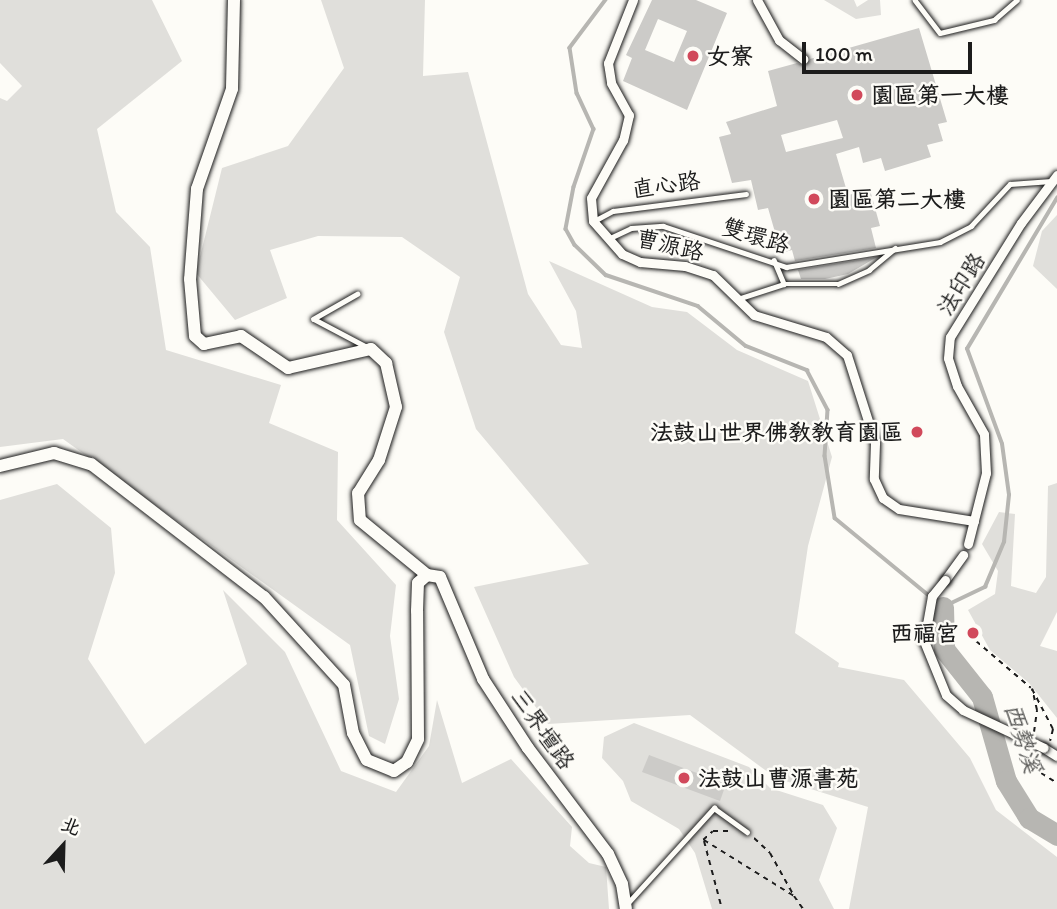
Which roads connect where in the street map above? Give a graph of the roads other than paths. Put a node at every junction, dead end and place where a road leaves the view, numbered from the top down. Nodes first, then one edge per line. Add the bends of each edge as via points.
1 (234, 0) edge
2 (633, 0) edge
3 (757, 0) edge
4 (915, 0) edge
5 (1017, 0) edge
6 (803, 58) dead end
7 (1056, 178) edge
8 (746, 194) dead end
9 (593, 221) junction
10 (609, 239) junction
11 (896, 248) junction
12 (774, 260) junction
13 (785, 284) junction
14 (358, 294) dead end
15 (741, 298) junction
16 (371, 349) junction
17 (0, 466) edge
18 (974, 521) junction
19 (968, 544) dead end
20 (963, 555) dead end
21 (427, 575) junction
22 (1050, 752) edge
23 (747, 832) road end
24 (625, 907) edge

1 - 16 street via 232,89 197,189 190,279 195,336 204,344 241,336 288,368
2 - 9 street via 608,63 611,83 629,115 623,140 591,198
3 - 6 street via 779,40
4 - 5 lane via 940,33 994,20
7 - 11 lane, 雙環路 via 1010,184 971,226 940,242
7 - 18 street, 法印路 via 1021,223 950,337 948,358 957,386 984,434 986,473
8 - 9 lane, 直心路 via 613,211
9 - 10 street, 曹源路
10 - 12 lane, 雙環路 via 631,228 663,226
10 - 15 street, 曹源路 via 622,254 640,262 685,266 713,275
11 - 12 lane, 雙環路 via 786,267
11 - 13 lane via 869,270 838,284
12 - 13 lane
13 - 15 lane
14 - 16 lane via 314,319
15 - 18 street, 曹源路 via 754,315 826,337 847,355 875,443 874,480 883,498 899,509
16 - 21 street via 386,363 396,407 379,460 358,494 360,520
17 - 21 street via 54,453 91,464 264,597 344,685 353,733 367,760 394,771 407,762 418,739 418,583
18 - 19 street, 法印路
20 - 22 street, bridge via 932,596 924,640 946,695 962,710
21 - 24 street, 三界壇路 via 440,577 483,679 608,854 622,884
23 - 24 lane via 714,808

